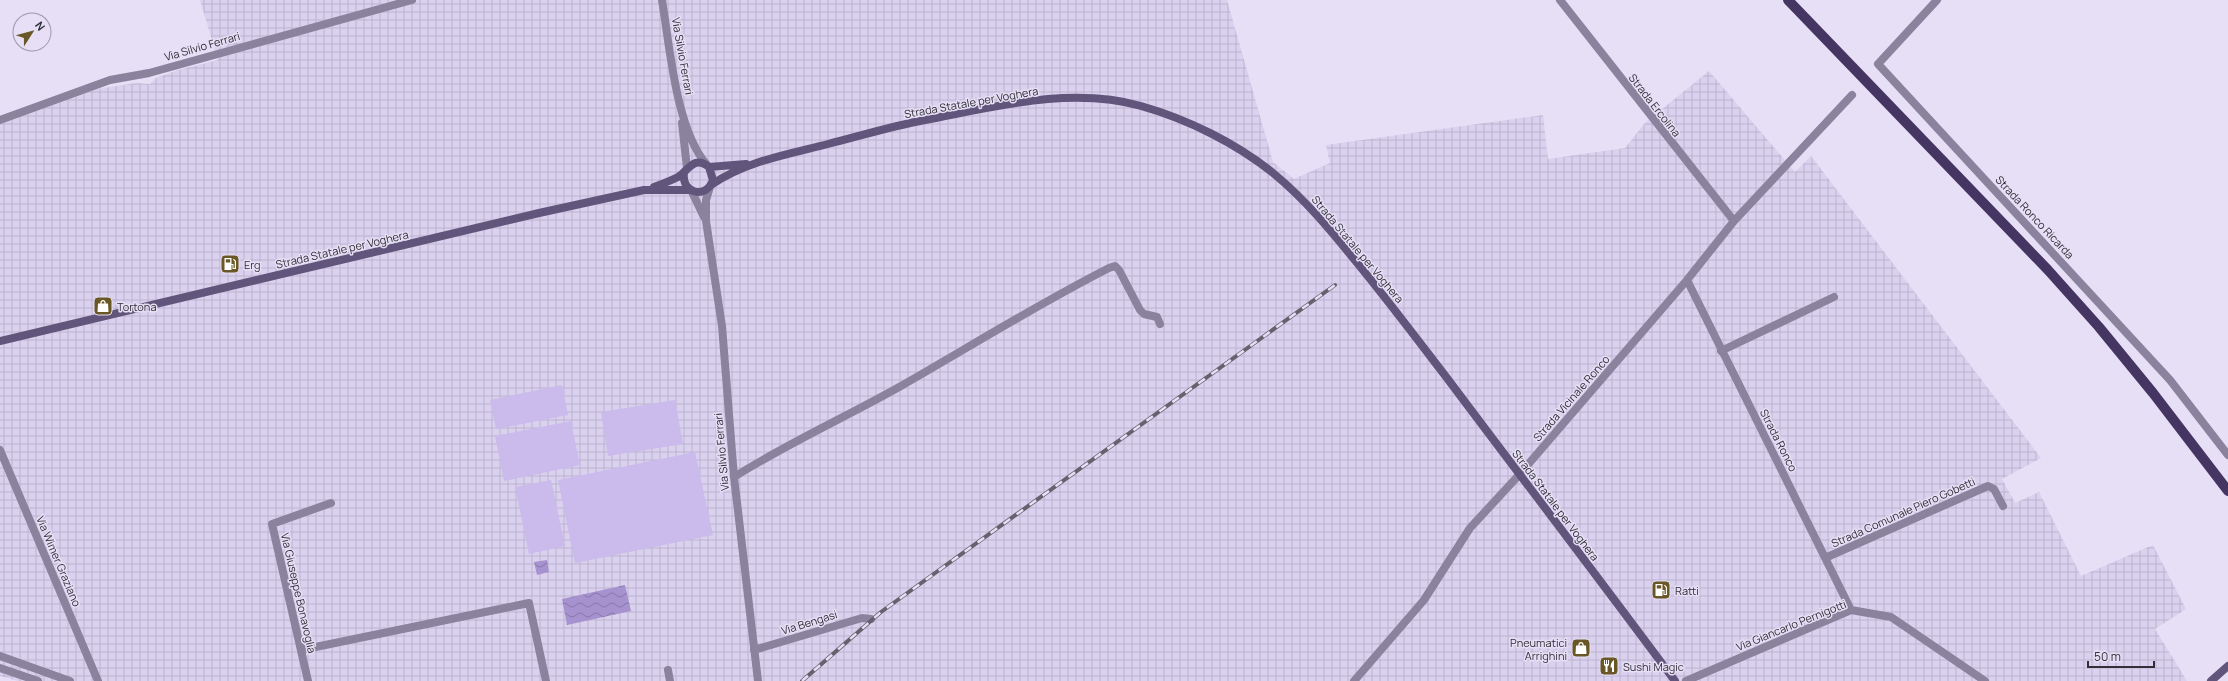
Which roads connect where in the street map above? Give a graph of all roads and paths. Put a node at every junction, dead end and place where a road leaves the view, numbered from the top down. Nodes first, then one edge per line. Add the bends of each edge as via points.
1 (412, 0) edge
2 (662, 0) edge
3 (1560, 0) edge
4 (1788, 0) edge
5 (1937, 0) edge
6 (1852, 95) dead end
7 (682, 116) junction
8 (0, 120) edge
9 (755, 163) junction
10 (708, 166) junction
11 (685, 170) junction
12 (711, 186) junction
13 (644, 190) junction
14 (690, 190) junction
15 (706, 221) junction
16 (1734, 221) junction
17 (1687, 280) junction
18 (1834, 297) dead end
19 (1160, 324) dead end
20 (0, 341) edge
21 (1721, 350) junction
22 (0, 450) edge
23 (2228, 455) edge
24 (1519, 474) junction
25 (734, 477) junction
26 (2228, 491) edge
27 (331, 503) dead end
28 (2003, 506) dead end
29 (1825, 558) junction
30 (1851, 610) junction
31 (871, 619) dead end
32 (301, 650) junction
33 (754, 650) junction
34 (0, 656) edge
35 (2228, 666) edge
36 (0, 668) edge
37 (668, 670) dead end
38 (38, 681) edge
39 (70, 681) edge
40 (98, 681) edge
41 (308, 681) edge
42 (546, 681) edge
43 (670, 681) edge
44 (758, 681) edge
45 (1354, 681) edge
46 (1675, 681) edge
47 (1686, 681) edge
48 (1985, 681) edge
49 (2211, 681) edge

1 - 8 street, Via Silvio Ferrari via 149,73 110,80
2 - 7 street, Via Silvio Ferrari
3 - 16 street, Strada Ercolina
4 - 26 main road via 2048,270 2153,393
5 - 23 street, Strada Ronco Ricarda via 1878,64 2170,380
6 - 16 street
7 - 10 street, Via Silvio Ferrari via 692,144
7 - 11 street, Via Silvio Ferrari
9 - 10 main road, Strada Statale per Voghera
9 - 12 main road, Strada Statale per Voghera via 729,174
9 - 24 main road, Strada Statale per Voghera via 913,122 1008,104 1045,100 1093,98 1117,101 1179,120 1223,140 1253,158 1317,214 1389,302
10 - 11 main road, Strada Statale per Voghera via 695,163
10 - 12 main road via 713,176
11 - 13 main road, Strada Statale per Voghera via 673,180
11 - 14 main road via 684,183
12 - 14 main road, Strada Statale per Voghera via 700,192
12 - 15 street, Via Silvio Ferrari via 706,200
13 - 14 main road, Strada Statale per Voghera
13 - 20 main road, Strada Statale per Voghera
14 - 15 street, Via Silvio Ferrari
15 - 25 street, Via Silvio Ferrari via 722,326
16 - 17 street
17 - 21 street, Strada Ronco
17 - 24 street, Strada Vicinale Ronco
18 - 21 street
19 - 25 street via 1156,317 1144,314 1140,310 1119,270 1115,266 1109,268 1062,291 907,382
21 - 29 street, Strada Ronco
22 - 40 street, Via Wimer Graziano
24 - 45 street, Strada Vicinale Ronco via 1470,528 1424,600
24 - 46 main road, Strada Statale per Voghera
25 - 33 street, Via Silvio Ferrari
27 - 32 street, Via Giuseppe Bonavoglia via 272,524
28 - 29 street, Strada Comunale Piero Gobetti via 1994,489 1988,486
29 - 30 street, Strada Ronco
30 - 47 street, Via Giancarlo Pernigotti
30 - 48 street, Via Giancarlo Pernigotti via 1891,617
31 - 33 street, Via Bengasi via 862,618
32 - 41 street, Via Giuseppe Bonavoglia
32 - 42 street via 529,603
33 - 44 street, Via Silvio Ferrari
34 - 39 street
35 - 49 main road
36 - 38 street
37 - 43 street

